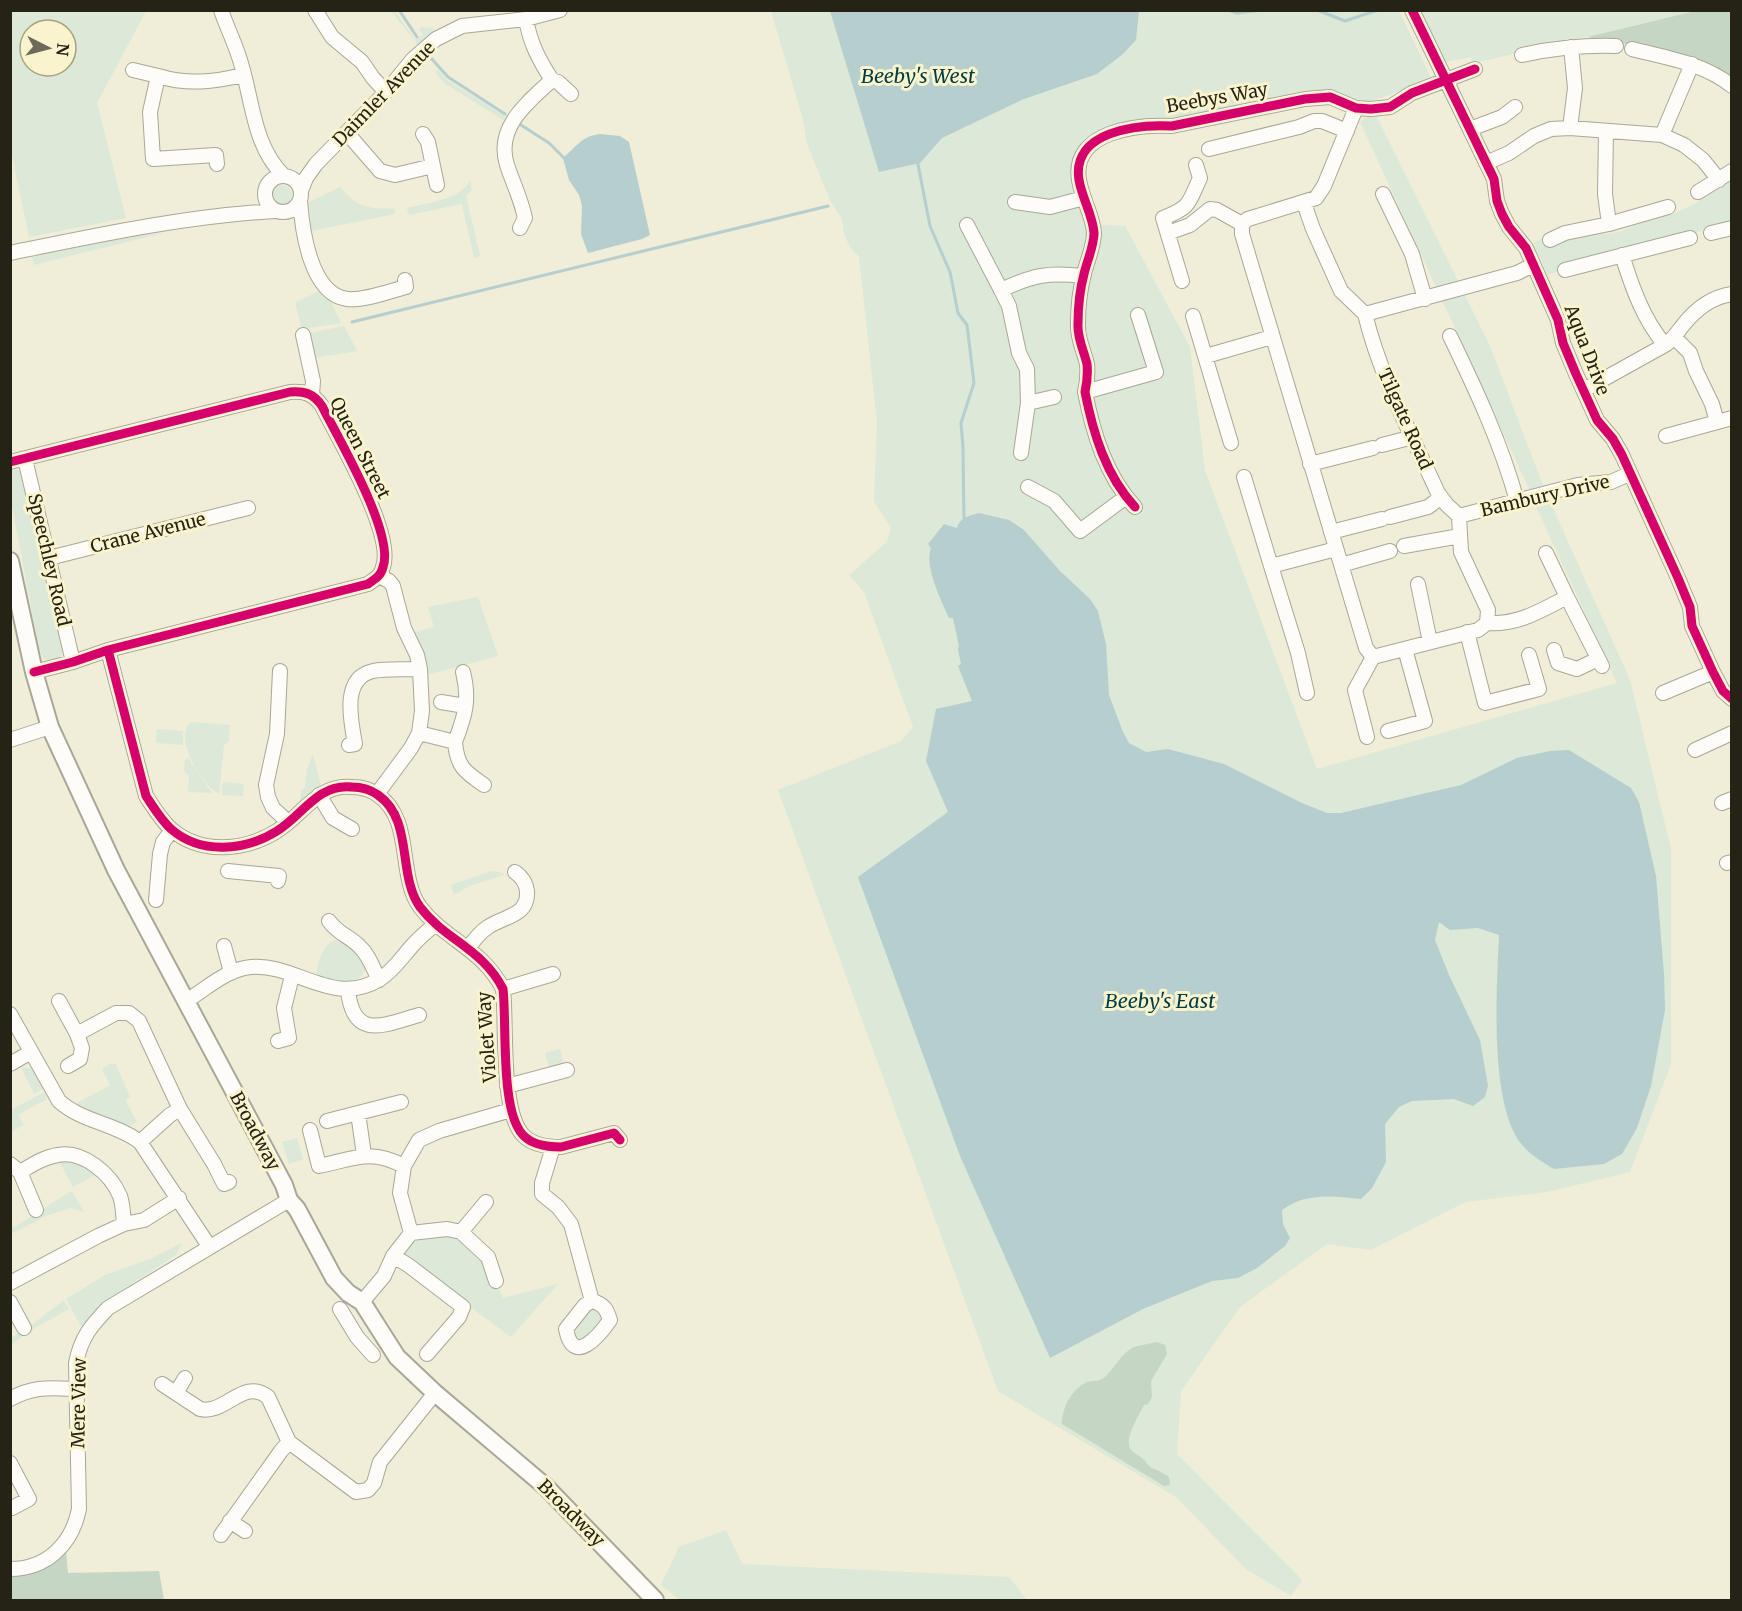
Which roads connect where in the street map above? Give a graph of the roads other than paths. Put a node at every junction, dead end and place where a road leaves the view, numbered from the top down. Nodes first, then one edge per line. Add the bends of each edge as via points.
1 (221, 10) edge
2 (315, 10) edge
3 (560, 10) edge
4 (1412, 10) edge
5 (491, 16) edge
6 (526, 19) junction
7 (1571, 46) junction
8 (1616, 46) dead end
9 (1632, 49) dead end
10 (1522, 55) dead end
11 (1692, 64) junction
12 (133, 69) dead end
13 (1475, 69) dead end
14 (243, 75) junction
15 (158, 76) junction
16 (552, 80) junction
17 (1446, 81) junction
18 (1731, 86) edge
19 (386, 92) junction
20 (571, 94) dead end
21 (1515, 107) dead end
22 (1356, 108) junction
23 (1570, 128) junction
24 (1470, 129) junction
25 (1347, 130) junction
26 (1606, 131) junction
27 (347, 133) junction
28 (423, 134) dead end
29 (1662, 135) junction
30 (265, 148) junction
31 (1209, 149) dead end
32 (431, 160) junction
33 (1486, 163) junction
34 (217, 164) dead end
35 (316, 164) junction
36 (1196, 165) dead end
37 (1731, 171) edge
38 (289, 177) junction
39 (1719, 180) junction
40 (437, 185) dead end
41 (266, 189) junction
42 (1698, 192) dead end
43 (1383, 194) dead end
44 (301, 195) junction
45 (1083, 198) junction
46 (1015, 202) dead end
47 (1304, 203) junction
48 (1668, 207) dead end
49 (280, 212) junction
50 (235, 213) junction
51 (526, 223) dead end
52 (1242, 224) junction
53 (1609, 224) junction
54 (967, 225) dead end
55 (1731, 228) edge
56 (304, 232) junction
57 (1711, 233) dead end
58 (1168, 234) junction
59 (1690, 238) dead end
60 (1550, 240) dead end
61 (10, 253) edge
62 (1622, 255) junction
63 (1533, 265) junction
64 (1565, 270) dead end
65 (1083, 276) junction
66 (405, 280) dead end
67 (1182, 281) dead end
68 (1001, 290) junction
69 (1731, 294) edge
70 (1425, 299) junction
71 (1365, 314) junction
72 (1138, 315) dead end
73 (1193, 316) dead end
74 (303, 335) dead end
75 (1450, 336) dead end
76 (1272, 337) junction
77 (1670, 341) junction
78 (1206, 356) junction
79 (1584, 390) junction
80 (1085, 392) junction
81 (312, 395) junction
82 (1054, 397) dead end
83 (1028, 403) junction
84 (1731, 418) edge
85 (1717, 422) junction
86 (1666, 436) dead end
87 (1413, 437) junction
88 (1231, 442) dead end
89 (1021, 453) dead end
90 (25, 459) junction
91 (10, 462) edge
92 (1310, 464) junction
93 (1629, 474) junction
94 (1244, 477) dead end
95 (1028, 487) dead end
96 (1440, 498) junction
97 (1517, 501) junction
98 (248, 508) dead end
99 (1459, 516) junction
100 (1331, 532) junction
101 (1460, 536) junction
102 (1336, 549) junction
103 (1546, 553) dead end
104 (49, 558) junction
105 (10, 561) edge
106 (1341, 565) junction
107 (1270, 566) junction
108 (379, 576) junction
109 (1418, 584) dead end
110 (1567, 597) junction
111 (1487, 622) junction
112 (1467, 632) junction
113 (1430, 642) junction
114 (1405, 649) junction
115 (108, 650) junction
116 (1554, 650) dead end
117 (1529, 655) dead end
118 (1373, 657) junction
119 (73, 662) junction
120 (420, 669) junction
121 (280, 671) dead end
122 (34, 672) junction
123 (463, 672) dead end
124 (1713, 672) junction
125 (1307, 693) dead end
126 (1663, 693) dead end
127 (1731, 699) edge
128 (441, 702) dead end
129 (465, 706) junction
130 (1439, 717) dead end
131 (1425, 721) junction
132 (50, 728) junction
133 (1388, 731) dead end
134 (418, 733) junction
135 (1731, 733) edge
136 (1367, 737) dead end
137 (10, 740) edge
138 (455, 742) junction
139 (355, 744) dead end
140 (1695, 750) dead end
141 (484, 785) dead end
142 (376, 794) junction
143 (319, 795) junction
144 (288, 822) junction
145 (348, 829) dead end
146 (172, 830) junction
147 (228, 849) junction
148 (515, 872) dead end
149 (278, 881) dead end
150 (156, 900) dead end
151 (329, 920) dead end
152 (436, 924) junction
153 (224, 945) dead end
154 (468, 948) junction
155 (231, 972) junction
156 (553, 974) dead end
157 (292, 976) junction
158 (379, 980) junction
159 (503, 989) junction
160 (348, 990) junction
161 (59, 1001) dead end
162 (186, 1001) junction
163 (10, 1014) edge
164 (422, 1014) dead end
165 (77, 1034) junction
166 (278, 1041) dead end
167 (31, 1052) junction
168 (10, 1064) edge
169 (68, 1066) dead end
170 (567, 1070) dead end
171 (507, 1086) junction
172 (401, 1102) dead end
173 (180, 1109) junction
174 (511, 1110) junction
175 (358, 1113) junction
176 (327, 1121) dead end
177 (310, 1130) dead end
178 (620, 1140) dead end
179 (140, 1142) junction
180 (553, 1147) junction
181 (364, 1155) junction
182 (404, 1166) junction
183 (15, 1168) edge
184 (224, 1185) dead end
185 (179, 1198) junction
186 (289, 1200) junction
187 (486, 1202) dead end
188 (36, 1210) dead end
189 (124, 1224) junction
190 (461, 1232) junction
191 (411, 1233) junction
192 (209, 1246) junction
193 (393, 1256) junction
194 (496, 1281) dead end
195 (10, 1283) edge
196 (592, 1301) dead end
197 (10, 1302) edge
198 (362, 1302) junction
199 (340, 1308) dead end
200 (24, 1328) dead end
201 (386, 1343) junction
202 (427, 1354) dead end
203 (185, 1378) dead end
204 (162, 1384) dead end
205 (75, 1389) junction
206 (176, 1393) junction
207 (435, 1393) junction
208 (10, 1399) edge
209 (289, 1442) junction
210 (10, 1463) edge
211 (12, 1508) edge
212 (230, 1521) junction
213 (245, 1532) dead end
214 (221, 1535) dead end
215 (10, 1569) edge
216 (653, 1598) edge

1 - 14 street
2 - 19 street via 332,37 362,62
3 - 6 street, Daimler Avenue
4 - 17 street, Aqua Drive
5 - 6 street, Daimler Avenue
5 - 19 street, Daimler Avenue via 436,39 413,59
6 - 16 street via 537,57
7 - 8 street
7 - 10 street
7 - 23 street via 1575,88
9 - 11 street
11 - 18 street
11 - 29 street
12 - 15 street
13 - 17 street, Beebys Way
14 - 15 street via 196,82
14 - 30 street
15 - 34 street via 150,112 153,159 216,155
16 - 20 street
16 - 51 street via 521,109 505,137 507,164
17 - 22 street, Beebys Way via 1412,93 1390,107
17 - 24 street, Aqua Drive
19 - 27 street, Daimler Avenue
21 - 24 street via 1502,117
22 - 25 street
22 - 45 street, Beebys Way via 1330,97 1305,99 1172,126 1128,128 1091,144 1081,156 1078,177
23 - 26 street
23 - 33 street via 1542,132
24 - 33 street, Aqua Drive
25 - 31 street via 1314,121
25 - 47 street via 1322,190
26 - 29 street
26 - 53 street via 1605,194
27 - 32 street via 380,171 395,175
27 - 35 street, Daimler Avenue
28 - 32 street
29 - 39 street via 1684,145
30 - 38 street via 275,167
30 - 41 street
32 - 40 street
33 - 63 street, Aqua Drive via 1505,221 1524,244
35 - 38 street, Daimler Avenue
35 - 44 street, Daimler Avenue
36 - 58 street via 1200,178 1187,206 1163,218
37 - 39 street
38 - 41 street via 275,178
38 - 44 street
39 - 42 street
41 - 49 street via 267,205
41 - 50 street
43 - 70 street via 1412,254
44 - 49 street via 295,208
44 - 56 street
45 - 46 street via 1050,207
45 - 65 street, Beebys Way via 1094,234
47 - 52 street
47 - 71 street via 1341,291
48 - 53 street
49 - 50 street
49 - 56 street
50 - 61 street
52 - 58 street via 1210,209 1190,225
52 - 76 street
53 - 60 street
54 - 68 street
55 - 57 street
56 - 66 street via 313,266 325,285 342,298 354,299 406,287
58 - 67 street
59 - 62 street
62 - 64 street
62 - 77 street via 1630,284 1652,329
63 - 70 street
63 - 79 street, Aqua Drive
65 - 68 street via 1049,273
65 - 80 street, Beebys Way via 1078,326 1087,364
68 - 83 street via 1027,369
69 - 77 street via 1702,306
70 - 71 street
71 - 87 street, Tilgate Road via 1382,368
72 - 80 street via 1156,372
73 - 78 street
74 - 81 street via 313,381
75 - 97 street via 1506,461
76 - 78 street
76 - 92 street
77 - 79 street
77 - 85 street via 1690,353
78 - 88 street
79 - 93 street, Aqua Drive
80 - 95 street, Beebys Way via 1107,469 1130,502 1080,531 1054,501
81 - 90 street, Queen Street via 290,392
81 - 108 street, Queen Street via 322,406 368,495 385,557
82 - 83 street
83 - 89 street
84 - 85 street
85 - 86 street
87 - 92 street
87 - 96 street, Tilgate Road
90 - 91 street, Queen Street
90 - 104 street, Speechley Road
92 - 100 street
93 - 97 street, Bambury Drive via 1611,482 1578,485
93 - 124 street, Aqua Drive via 1678,578 1690,607 1692,626
94 - 107 street
96 - 99 street, Tilgate Road
96 - 100 street via 1428,507
97 - 99 street, Bambury Drive
98 - 104 street, Crane Avenue
99 - 101 street
100 - 102 street
101 - 106 street
101 - 111 street via 1461,552 1488,610
102 - 106 street
102 - 107 street
103 - 110 street
104 - 119 street, Speechley Road
105 - 122 main road, Broadway
106 - 118 street via 1366,648
107 - 125 street
108 - 115 street via 368,584
108 - 120 street via 393,586
109 - 113 street
110 - 111 street via 1505,624
110 - 116 street via 1600,662 1577,669 1558,663
111 - 112 street via 1478,630
112 - 113 street
112 - 117 street via 1479,705 1539,689
113 - 114 street
114 - 118 street
114 - 131 street
115 - 119 street
115 - 146 street via 146,796
118 - 136 street via 1355,690
119 - 122 street
120 - 134 street via 422,711
120 - 139 street via 376,671 357,681 350,711
121 - 144 street via 277,734 266,785 273,808
122 - 132 main road, Broadway
123 - 129 street
124 - 126 street
124 - 127 street, Aqua Drive
128 - 129 street
129 - 138 street
130 - 131 street
131 - 133 street
132 - 137 street
132 - 162 main road, Broadway via 116,870
134 - 138 street
134 - 142 street
135 - 140 street
138 - 141 street via 460,765
142 - 143 street via 349,786
142 - 152 street, Violet Way via 396,821 413,895
143 - 144 street
143 - 145 street via 333,818
144 - 147 street via 261,840
146 - 147 street via 201,844
146 - 150 street via 163,842 154,885
147 - 149 street via 228,876 279,876
148 - 154 street via 527,890 524,908 489,926
151 - 158 street via 336,931 360,946
152 - 154 street, Violet Way
152 - 158 street
153 - 155 street
154 - 159 street, Violet Way via 484,962
155 - 157 street via 259,967
155 - 162 street
156 - 159 street
157 - 160 street
157 - 166 street via 284,1008 289,1038
158 - 160 street
159 - 171 street, Violet Way
160 - 164 street via 352,1013 371,1026
161 - 165 street
162 - 186 main road, Broadway
163 - 167 street
165 - 169 street via 82,1048 80,1059
165 - 173 street via 116,1013 129,1013 139,1022
167 - 168 street
167 - 179 street via 55,1097 69,1110
170 - 171 street
171 - 174 street, Violet Way
172 - 175 street
173 - 179 street
173 - 184 street
174 - 180 street, Violet Way via 524,1137
174 - 182 street via 419,1140
175 - 176 street
175 - 181 street
177 - 181 street via 319,1166
178 - 180 street via 614,1133
179 - 185 street
180 - 196 street via 542,1194 571,1224
181 - 182 street
182 - 191 street via 400,1193
183 - 188 street
183 - 189 street via 61,1154 80,1156 109,1180 120,1197
185 - 189 street via 144,1220
185 - 192 street
186 - 192 street, Mere View
186 - 198 main road, Broadway via 334,1278
187 - 190 street
189 - 195 street
190 - 191 street via 447,1229
190 - 194 street via 488,1257
191 - 193 street
192 - 205 street, Mere View via 108,1308 89,1328 78,1353
193 - 198 street via 384,1276
193 - 202 street via 463,1306 459,1317
197 - 200 street
198 - 201 main road, Broadway
199 - 201 street via 357,1337 377,1358
201 - 207 main road, Broadway
203 - 206 street
204 - 206 street
205 - 208 street via 38,1388
205 - 215 street, Mere View via 79,1509 74,1529 54,1555 36,1566
206 - 209 street via 207,1411 248,1391 262,1392
207 - 209 street via 380,1462 368,1490 350,1489
207 - 216 main road, Broadway via 546,1487
209 - 212 street
210 - 211 street via 29,1499
212 - 213 street
212 - 214 street

